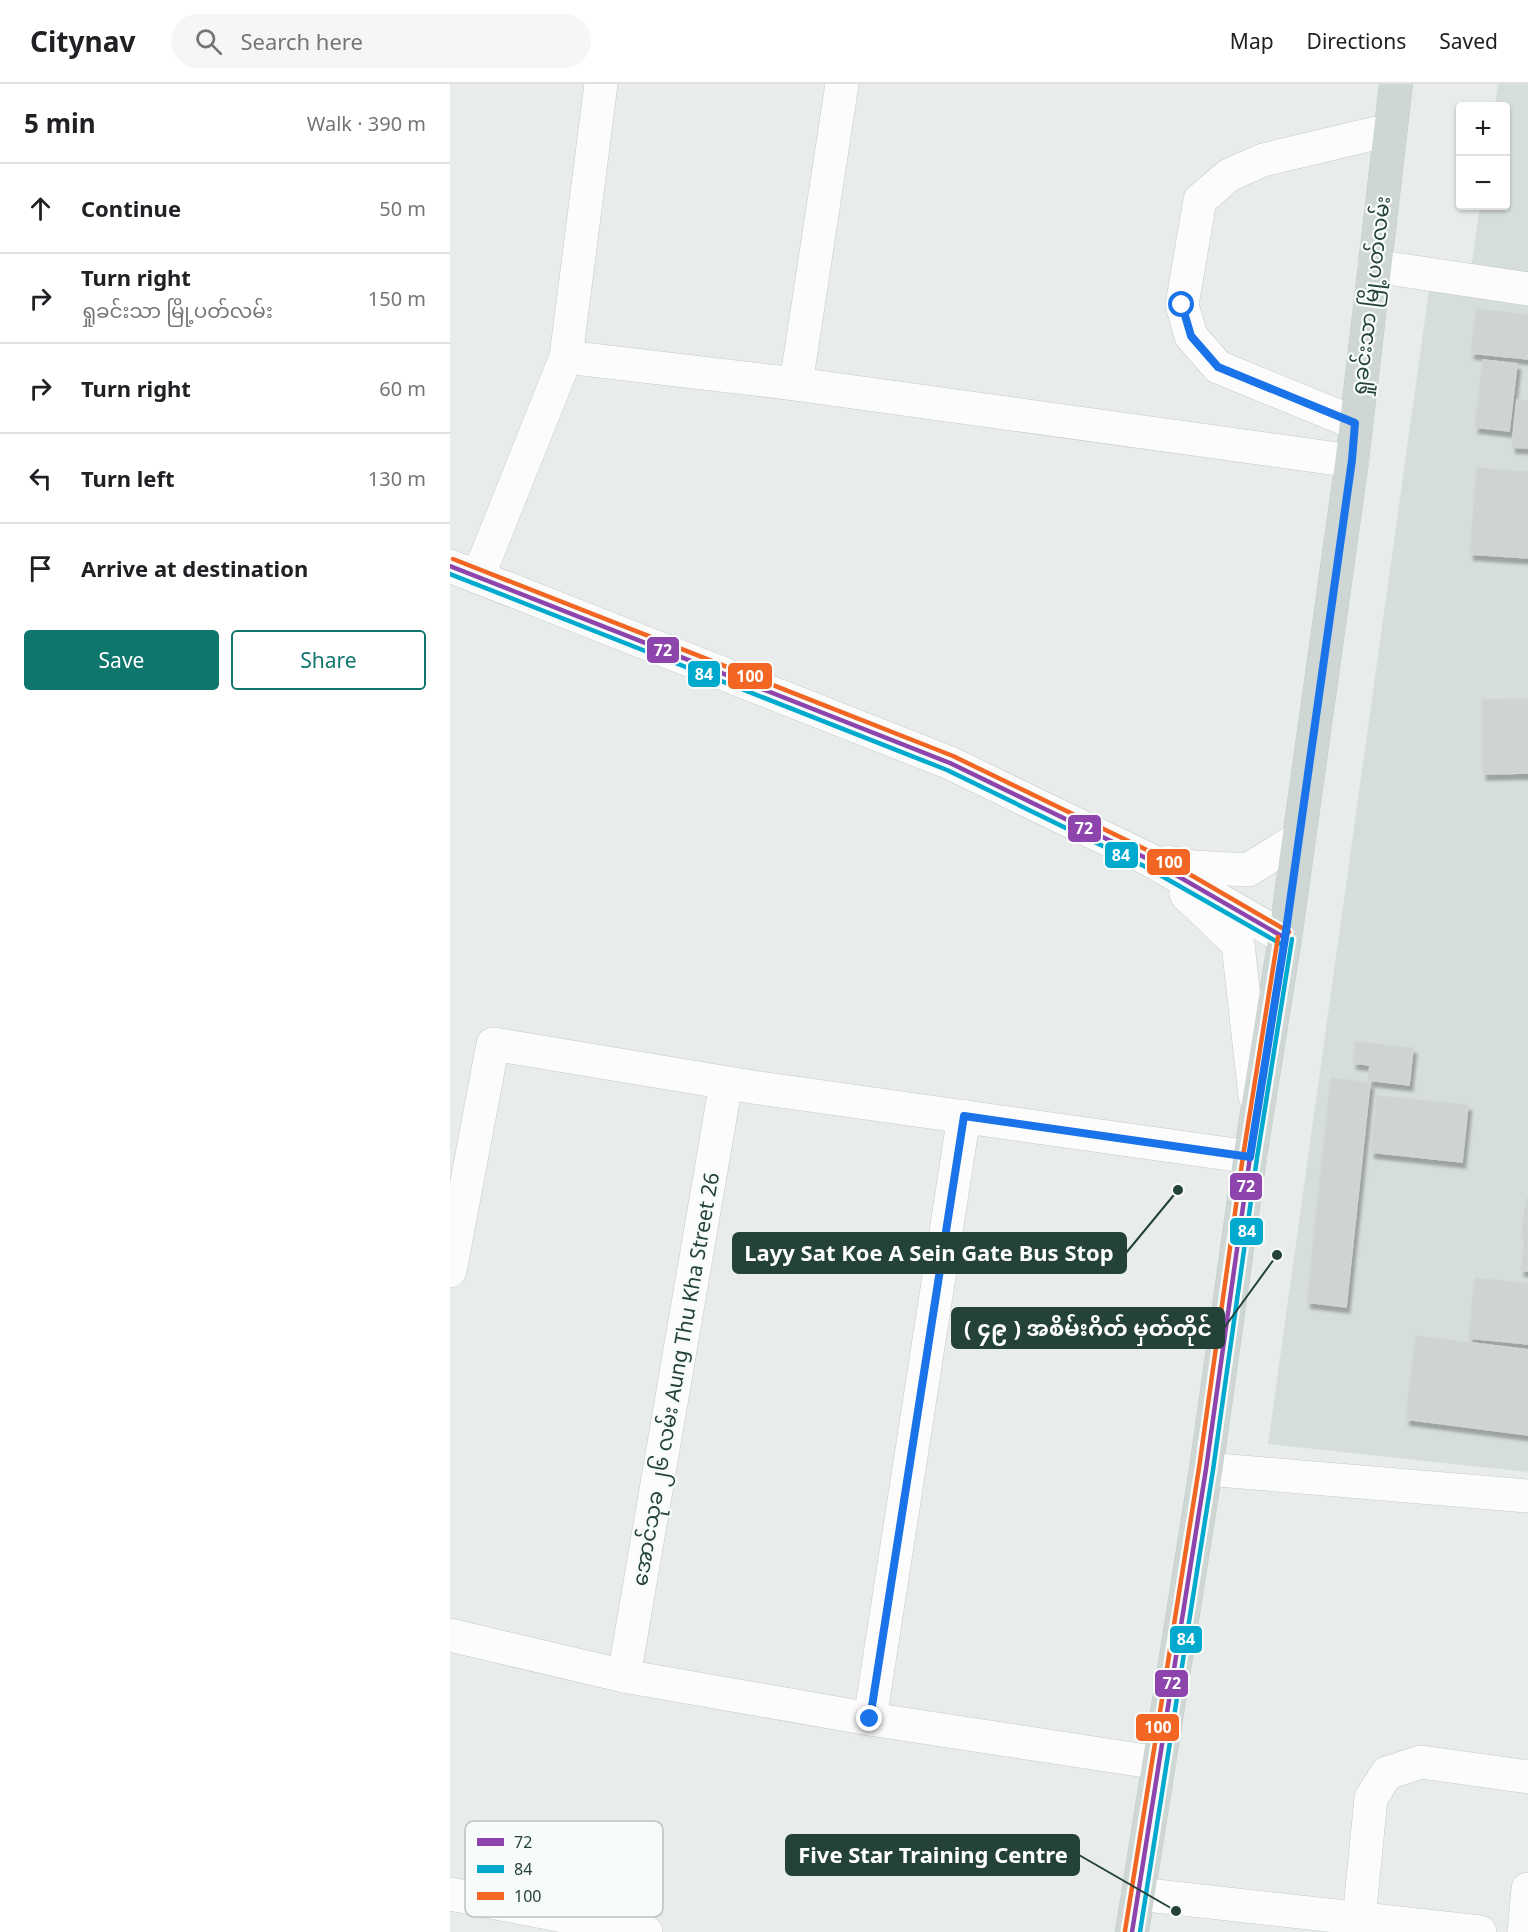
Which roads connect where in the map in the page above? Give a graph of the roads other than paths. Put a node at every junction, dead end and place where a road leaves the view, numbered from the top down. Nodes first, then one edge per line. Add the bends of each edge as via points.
1 (602, 84) edge
2 (842, 84) edge
3 (1396, 84) edge
4 (1389, 129) junction
5 (1374, 266) junction
6 (1528, 289) edge
7 (566, 357) junction
8 (796, 384) junction
9 (1355, 423) junction
10 (1352, 460) junction
11 (464, 572) edge
12 (1299, 838) junction
13 (1150, 860) junction
14 (1285, 938) junction
15 (726, 1083) junction
16 (1257, 1114) junction
17 (964, 1116) junction
18 (1250, 1157) junction
19 (450, 1270) edge
20 (1206, 1469) junction
21 (1528, 1497) edge
22 (450, 1635) edge
23 (624, 1676) junction
24 (870, 1719) junction
25 (1159, 1763) junction
26 (1528, 1777) edge
27 (1528, 1889) edge
28 (450, 1894) edge
29 (1138, 1894) junction
30 (465, 1898) edge
31 (546, 1917) edge
32 (1359, 1919) junction
33 (588, 1927) edge
34 (1431, 1929) edge
35 (646, 1932) edge
36 (1132, 1932) edge
37 (1480, 1932) edge
38 (1524, 1932) edge

1 - 7 street
2 - 8 street
3 - 4 main road, ရှုခင်းသာ မြို့ပတ်လမ်း
4 - 5 main road, ရှုခင်းသာ မြို့ပတ်လမ်း
4 - 9 street via 1263,160 1229,175 1200,200 1182,305 1191,336 1218,367
5 - 6 street
5 - 9 main road, ရှုခင်းသာ မြို့ပတ်လမ်း
7 - 8 street
7 - 11 street
8 - 10 street
9 - 10 main road, ရှုခင်းသာ မြို့ပတ်လမ်း
10 - 12 main road, ရှုခင်းသာ မြို့ပတ်လမ်း
11 - 13 street via 950,763
12 - 13 street via 1248,870
12 - 14 main road, ရှုခင်းသာ မြို့ပတ်လမ်း
13 - 14 street
13 - 16 street via 1238,944
14 - 16 main road, ရှုခင်းသာ မြို့ပတ်လမ်း
15 - 17 street
15 - 19 street via 493,1044
15 - 23 street, အောင်သုခ ၂၆ လမ်း Aung Thu Kha Street 26
16 - 18 main road, ရှုခင်းသာ မြို့ပတ်လမ်း
17 - 18 street
17 - 24 street
18 - 20 main road, ရှုခင်းသာ မြို့ပတ်လမ်း
20 - 21 street
20 - 25 main road, ရှုခင်းသာ မြို့ပတ်လမ်း
22 - 23 street
23 - 24 street
24 - 25 street
25 - 29 main road, ရှုခင်းသာ မြို့ပတ်လမ်း
26 - 32 street via 1421,1762 1387,1773 1371,1798
27 - 38 street
28 - 30 street
29 - 32 street
29 - 36 main road, ရှုခင်းသာ မြို့ပတ်လမ်း
31 - 33 street
32 - 34 street
33 - 35 street
34 - 37 street

